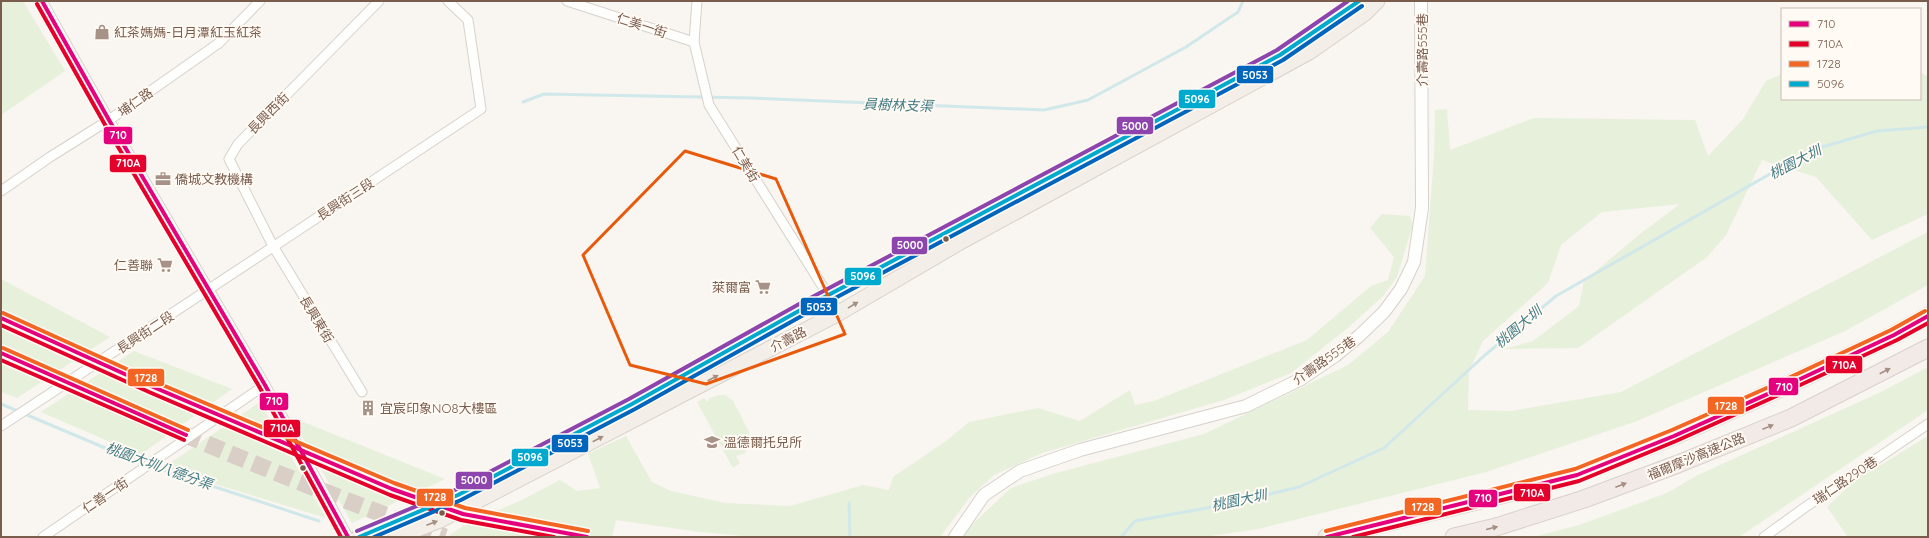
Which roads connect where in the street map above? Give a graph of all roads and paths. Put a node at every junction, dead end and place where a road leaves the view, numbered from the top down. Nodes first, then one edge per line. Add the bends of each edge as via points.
1 (42, 1) edge
2 (260, 1) edge
3 (379, 1) edge
4 (448, 1) edge
5 (567, 1) edge
6 (697, 1) edge
7 (1359, 1) edge
8 (1377, 1) edge
9 (1421, 1) edge
10 (694, 42) junction
11 (109, 120) junction
12 (1, 191) edge
13 (273, 246) junction
14 (209, 291) junction
15 (828, 295) junction
16 (837, 314) junction
17 (1928, 316) edge
18 (1928, 348) edge
19 (265, 385) junction
20 (362, 392) dead end
21 (1928, 424) edge
22 (1, 426) edge
23 (43, 537) edge
24 (348, 537) edge
25 (359, 537) edge
26 (396, 537) edge
27 (955, 537) edge
28 (1327, 537) edge
29 (1454, 537) edge
30 (1764, 537) edge

1 - 11 street
2 - 11 street, 埔仁路 via 219,43
3 - 13 street, 長興西街 via 238,144 229,159
4 - 13 street, 長興街三段 via 468,20 481,110
5 - 10 street, 仁美一街
6 - 10 street, 仁美街
7 - 15 main road, 介壽路 via 1280,55
16 -> 8 main road, 介壽路 via 960,242 1309,52 1365,13
9 - 27 street, 介壽路555巷 via 1422,208 1414,262 1384,312 1335,356 1301,379 1246,406 1080,450 1020,471 984,494
10 - 15 street, 仁美街 via 707,98
11 - 12 street, 埔仁路
11 - 14 street
13 - 14 street, 長興街三段
13 - 20 street, 長興東街
14 - 19 street
14 - 22 street, 長興街二段
15 - 16 street, 仁美街
15 - 25 main road, 介壽路 via 632,404 458,496
26 -> 16 main road, 介壽路 via 440,520
17 - 28 highway, 福爾摩沙高速公路 via 1894,335 1781,388 1674,436 1577,475
29 -> 18 highway, 福爾摩沙高速公路 via 1496,527 1584,499 1678,464 1791,418
19 - 23 street, 仁善一街
19 - 24 street
21 - 30 street, 瑞仁路290巷

